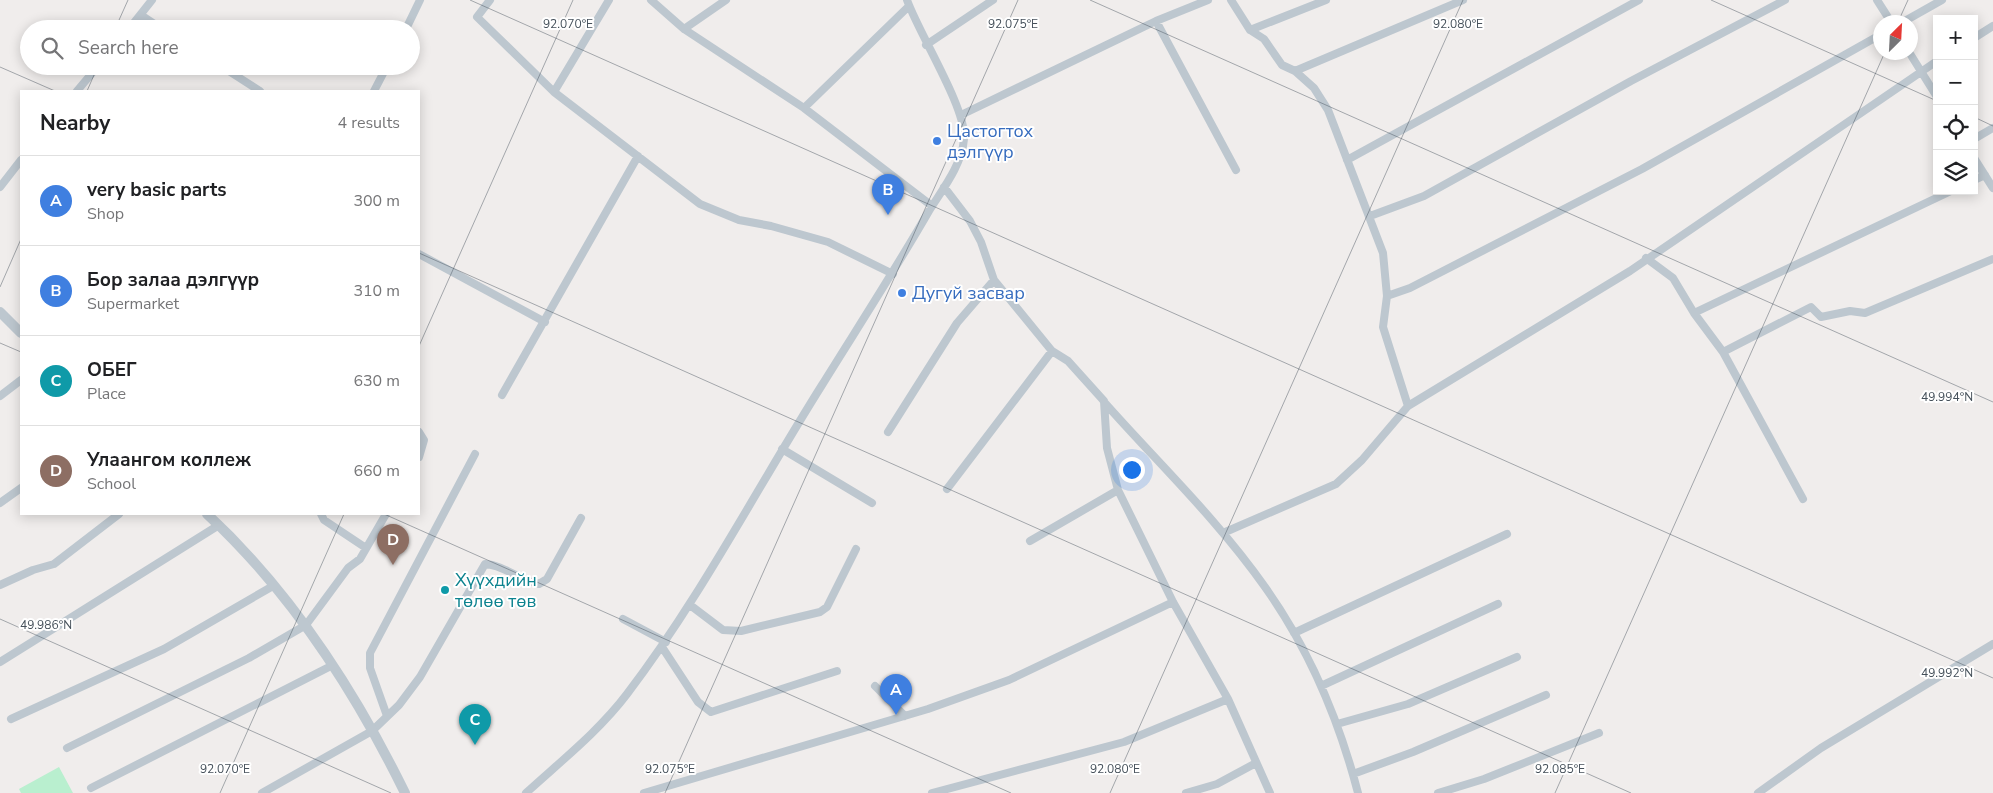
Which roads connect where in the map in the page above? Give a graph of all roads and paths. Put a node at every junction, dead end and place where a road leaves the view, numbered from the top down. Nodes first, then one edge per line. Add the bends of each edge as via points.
1 (152, 0) edge
2 (420, 0) edge
3 (490, 0) edge
4 (609, 0) edge
5 (651, 0) edge
6 (726, 0) edge
7 (993, 0) edge
8 (1208, 0) edge
9 (1232, 0) edge
10 (1326, 0) edge
11 (1463, 0) edge
12 (1639, 0) edge
13 (1785, 0) edge
14 (1877, 0) edge
15 (1942, 0) edge
16 (908, 3) edge
17 (141, 15) junction
18 (1887, 15) edge
19 (1915, 15) edge
20 (137, 20) edge
21 (148, 20) edge
22 (410, 20) edge
23 (1156, 21) junction
24 (1993, 26) edge
25 (684, 29) junction
26 (1250, 30) junction
27 (1978, 35) edge
28 (1873, 39) edge
29 (926, 45) junction
30 (1914, 60) edge
31 (1933, 64) edge
32 (1295, 71) junction
33 (1921, 71) junction
34 (90, 75) edge
35 (235, 75) edge
36 (382, 75) edge
37 (78, 90) edge
38 (258, 90) edge
39 (375, 90) edge
40 (1933, 90) edge
41 (554, 92) junction
42 (804, 108) junction
43 (961, 115) junction
44 (1993, 128) edge
45 (1978, 137) edge
46 (638, 156) junction
47 (1347, 160) junction
48 (20, 161) edge
49 (1978, 164) edge
50 (1236, 170) dead end
51 (1985, 175) junction
52 (1978, 178) edge
53 (0, 187) edge
54 (944, 187) junction
55 (1993, 188) edge
56 (1943, 195) edge
57 (932, 206) junction
58 (1370, 216) junction
59 (420, 255) edge
60 (1646, 258) junction
61 (1993, 259) edge
62 (893, 274) junction
63 (994, 280) junction
64 (1387, 296) junction
65 (1694, 313) junction
66 (2, 317) edge
67 (545, 322) junction
68 (20, 333) edge
69 (1052, 350) junction
70 (1723, 352) junction
71 (20, 381) edge
72 (502, 395) dead end
73 (0, 396) edge
74 (1104, 401) junction
75 (1408, 406) junction
76 (888, 432) dead end
77 (420, 434) edge
78 (782, 449) junction
79 (420, 454) edge
80 (475, 454) dead end
81 (20, 489) edge
82 (947, 489) dead end
83 (1118, 490) junction
84 (1803, 499) dead end
85 (0, 503) edge
86 (872, 503) dead end
87 (118, 515) edge
88 (322, 515) edge
89 (385, 515) edge
90 (214, 518) edge
91 (582, 518) dead end
92 (1223, 533) junction
93 (1507, 534) dead end
94 (1030, 541) dead end
95 (366, 548) junction
96 (856, 550) dead end
97 (0, 585) edge
98 (273, 586) junction
99 (1173, 602) junction
100 (1498, 604) dead end
101 (690, 605) junction
102 (623, 619) dead end
103 (306, 625) junction
104 (1294, 633) junction
105 (1993, 644) edge
106 (664, 645) junction
107 (1517, 657) dead end
108 (0, 662) edge
109 (332, 666) junction
110 (837, 670) dead end
111 (875, 686) dead end
112 (1321, 686) junction
113 (1546, 695) dead end
114 (1228, 699) junction
115 (387, 716) junction
116 (905, 716) junction
117 (11, 719) dead end
118 (1337, 724) junction
119 (372, 730) junction
120 (1599, 733) dead end
121 (67, 748) dead end
122 (1256, 763) junction
123 (1353, 774) junction
124 (91, 788) dead end
125 (262, 793) edge
126 (405, 793) edge
127 (526, 793) edge
128 (644, 793) edge
129 (932, 793) edge
130 (1186, 793) edge
131 (1270, 793) edge
132 (1358, 793) edge
133 (1438, 793) edge
134 (1758, 793) edge

1 - 17 street
2 - 22 street
3 - 41 street via 477,18
4 - 41 street
5 - 25 street
6 - 25 street
7 - 29 street
8 - 23 street
9 - 26 street
10 - 26 street
11 - 32 street
12 - 47 street
13 - 58 street via 1424,196
14 - 18 street
15 - 19 street
16 - 29 street
16 - 42 street
17 - 20 street
17 - 21 street
23 - 43 street
23 - 50 street
24 - 27 street
25 - 42 street
26 - 32 street via 1264,39 1282,66
28 - 64 street via 1642,169 1410,288
29 - 43 street
30 - 33 street
31 - 33 street
32 - 47 street via 1314,88 1328,110
33 - 40 street
33 - 60 street
34 - 37 street
35 - 38 street
36 - 39 street
41 - 46 street
42 - 57 street
43 - 54 street via 965,138
44 - 45 street
46 - 62 street via 700,204 738,220 828,242
46 - 67 street
47 - 58 street
48 - 53 street
49 - 51 street
51 - 52 street
51 - 55 street
54 - 57 street
54 - 63 street via 970,221
56 - 65 street
57 - 62 street
58 - 64 street via 1383,253
59 - 67 street
60 - 65 street via 1673,278
60 - 75 street via 1630,271
61 - 70 street via 1865,314 1850,312 1821,317 1811,308
62 - 78 street
63 - 69 street
63 - 76 street via 957,323
64 - 75 street via 1382,327
65 - 70 street
66 - 68 street
67 - 72 street
69 - 74 street via 1068,361
69 - 82 street
70 - 84 street
71 - 73 street
74 - 83 street via 1107,448
74 - 92 street
75 - 92 street via 1362,460 1336,484
77 - 79 street via 424,440
78 - 86 street
78 - 101 street
80 - 115 street via 370,652 370,668
81 - 85 street
83 - 94 street
83 - 99 street
87 - 97 street via 54,564
88 - 95 street via 324,520
89 - 95 street
90 - 98 street
90 - 108 street
91 - 115 street via 547,579 539,584 527,582 495,564 485,564 420,677 399,706
92 - 104 street via 1265,587
93 - 104 street
95 - 103 street
96 - 101 street via 827,606 820,612 741,631 723,630
98 - 103 street
98 - 117 street via 164,649
99 - 114 street
99 - 116 street via 1009,680
100 - 112 street
101 - 106 street
102 - 106 street
103 - 109 street
103 - 121 street via 216,675
104 - 112 street
105 - 134 street via 1821,748
106 - 110 street via 698,702 712,712
106 - 127 street via 626,696 594,731
107 - 118 street via 1408,704
109 - 119 street
109 - 124 street
111 - 116 street
112 - 118 street
113 - 123 street
114 - 122 street
114 - 129 street via 1124,742
115 - 119 street
116 - 128 street
118 - 123 street
119 - 125 street
119 - 126 street
120 - 133 street via 1484,779
122 - 130 street via 1217,784
122 - 131 street
123 - 132 street

